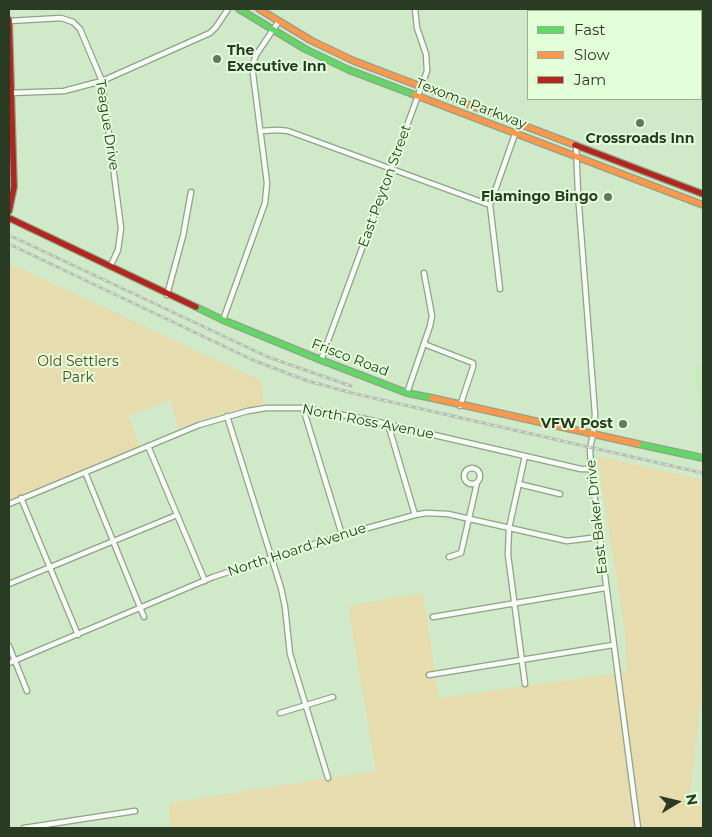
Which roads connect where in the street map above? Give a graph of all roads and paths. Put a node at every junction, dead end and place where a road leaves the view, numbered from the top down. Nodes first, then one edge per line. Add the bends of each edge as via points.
1 (228, 9) edge
2 (239, 9) edge
3 (259, 9) edge
4 (415, 9) edge
5 (9, 20) edge
6 (279, 22) junction
7 (273, 30) junction
8 (102, 81) junction
9 (422, 88) junction
10 (10, 93) edge
11 (418, 97) junction
12 (260, 131) junction
13 (515, 134) junction
14 (576, 145) junction
15 (576, 156) junction
16 (391, 169) junction
17 (191, 192) dead end
18 (703, 194) edge
19 (490, 205) junction
20 (703, 205) edge
21 (9, 211) edge
22 (9, 218) edge
23 (110, 267) junction
24 (424, 273) dead end
25 (500, 289) dead end
26 (167, 295) junction
27 (222, 320) junction
28 (424, 344) junction
29 (320, 360) junction
30 (407, 392) junction
31 (460, 406) junction
32 (303, 408) junction
33 (227, 416) junction
34 (388, 424) junction
35 (593, 435) junction
36 (148, 446) junction
37 (525, 456) junction
38 (703, 458) edge
39 (591, 469) junction
40 (85, 472) junction
41 (477, 483) dead end
42 (519, 484) junction
43 (560, 494) dead end
44 (21, 498) junction
45 (9, 504) edge
46 (177, 514) junction
47 (415, 515) junction
48 (469, 520) junction
49 (509, 528) junction
50 (342, 535) junction
51 (599, 537) junction
52 (113, 540) junction
53 (449, 557) dead end
54 (272, 558) junction
55 (50, 566) junction
56 (205, 581) junction
57 (9, 584) edge
58 (605, 588) junction
59 (515, 603) junction
60 (141, 608) junction
61 (144, 617) dead end
62 (433, 617) dead end
63 (78, 634) junction
64 (613, 645) junction
65 (9, 646) edge
66 (15, 660) junction
67 (522, 660) junction
68 (9, 663) edge
69 (429, 675) dead end
70 (525, 684) dead end
71 (27, 691) dead end
72 (333, 696) dead end
73 (305, 705) junction
74 (280, 713) dead end
75 (328, 778) dead end
76 (135, 811) dead end
77 (24, 828) edge
78 (638, 828) edge

1 - 8 street via 210,33
2 - 7 main road, Texoma Parkway
3 - 6 main road, Texoma Parkway
4 - 9 street, East Peyton Street via 428,64
5 - 8 street, Teague Drive via 61,18 73,22 80,29
5 - 10 main road
6 - 7 street
6 - 9 main road, Texoma Parkway via 354,61
7 - 11 main road, Texoma Parkway via 344,68
7 - 12 street via 253,64
8 - 10 street via 64,91
8 - 23 street, Teague Drive via 121,228 118,250
9 - 11 street, East Peyton Street
9 - 14 main road, Texoma Parkway
10 - 21 main road via 14,187
11 - 13 main road, Texoma Parkway
11 - 16 street, East Peyton Street
12 - 16 street via 288,131
12 - 27 street via 267,183 265,203
13 - 15 main road, Texoma Parkway
13 - 19 street
14 - 15 street, East Baker Drive
14 - 18 main road, Texoma Parkway
15 - 20 main road, Texoma Parkway
15 - 35 street, East Baker Drive via 595,414
16 - 19 street
16 - 29 street, East Peyton Street
17 - 26 street
19 - 25 street
22 - 23 main road, Frisco Road
23 - 26 main road, Frisco Road
24 - 28 street via 432,316
26 - 27 main road, Frisco Road
27 - 29 main road, Frisco Road
28 - 30 street
28 - 31 street via 472,363
29 - 30 main road, Frisco Road
30 - 31 main road, Frisco Road
31 - 35 main road, Frisco Road
32 - 33 street, North Ross Avenue via 266,408
32 - 34 street, North Ross Avenue
32 - 50 street
33 - 36 street, North Ross Avenue
33 - 54 street
34 - 37 street, North Ross Avenue
34 - 47 street
35 - 38 main road, Frisco Road
35 - 39 street, East Baker Drive
36 - 40 street, North Ross Avenue
36 - 46 street
37 - 39 street, North Ross Avenue via 580,470
37 - 42 street
39 - 51 street, East Baker Drive
40 - 44 street, North Ross Avenue
40 - 52 street
41 - 48 street
42 - 43 street
42 - 49 street
44 - 45 street, North Ross Avenue
44 - 55 street
46 - 52 street
46 - 56 street
47 - 48 street, North Hoard Avenue via 441,514
47 - 50 street, North Hoard Avenue
48 - 49 street, North Hoard Avenue
48 - 53 street via 461,553
49 - 51 street, North Hoard Avenue via 567,541
49 - 59 street via 508,555
50 - 54 street, North Hoard Avenue
51 - 58 street, East Baker Drive
52 - 55 street
52 - 60 street
54 - 56 street, North Hoard Avenue
54 - 73 street via 285,608 290,654
55 - 57 street
55 - 63 street
56 - 60 street, North Hoard Avenue
58 - 59 street
58 - 64 street, East Baker Drive
59 - 62 street
59 - 67 street
60 - 61 street
60 - 63 street, North Hoard Avenue
63 - 66 street, North Hoard Avenue
64 - 67 street
64 - 78 street, East Baker Drive
65 - 66 street
66 - 68 street, North Hoard Avenue
66 - 71 street
67 - 69 street
67 - 70 street
72 - 73 street
73 - 74 street
73 - 75 street
76 - 77 street

